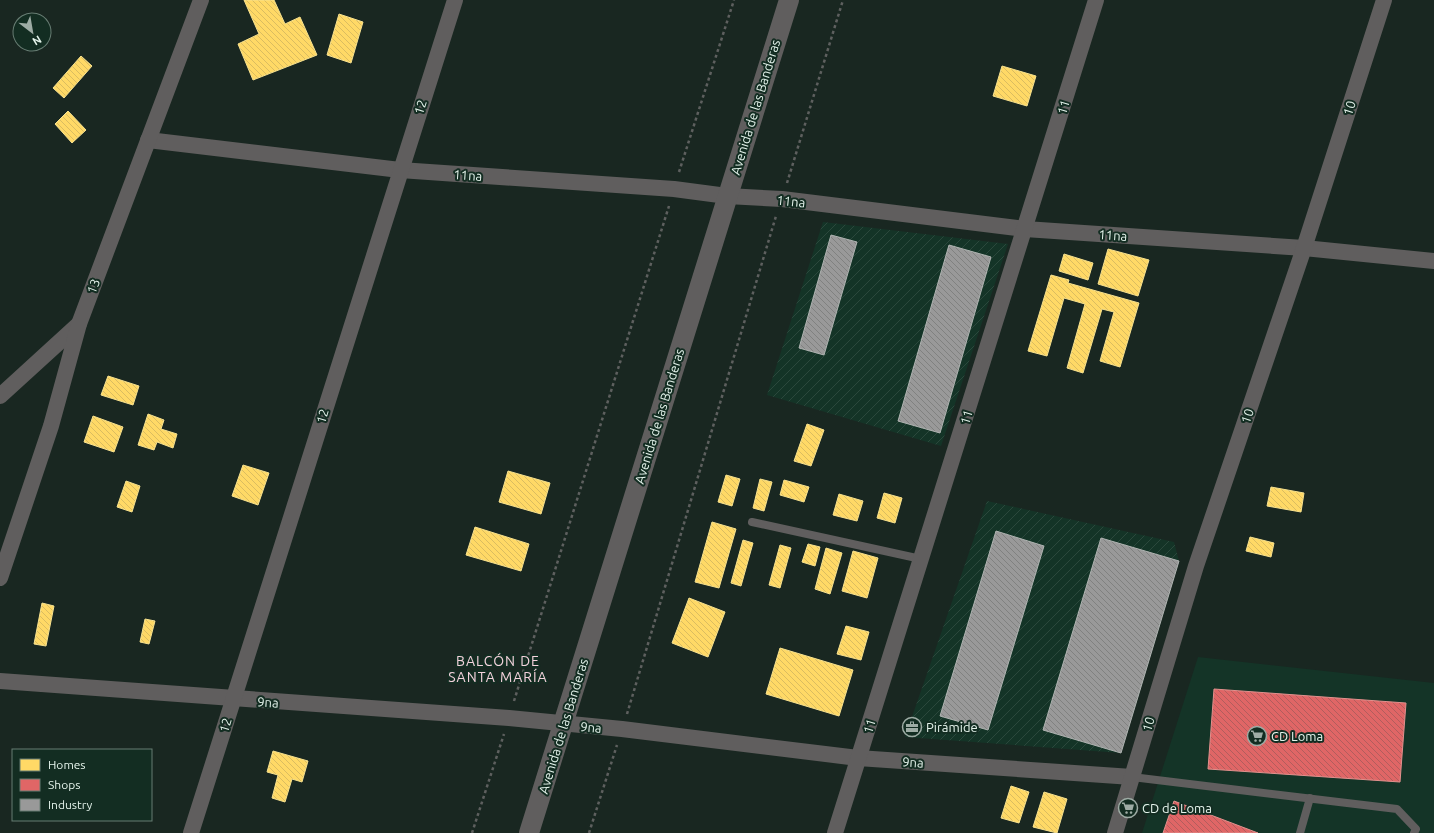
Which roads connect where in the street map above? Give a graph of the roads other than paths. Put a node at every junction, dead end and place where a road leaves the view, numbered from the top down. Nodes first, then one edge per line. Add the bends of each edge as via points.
1 (201, 0) edge
2 (455, 0) edge
3 (789, 0) edge
4 (1096, 0) edge
5 (1384, 0) edge
6 (148, 140) junction
7 (400, 170) junction
8 (727, 196) junction
9 (1025, 229) junction
10 (1304, 248) junction
11 (1434, 261) edge
12 (79, 324) junction
13 (0, 396) edge
14 (752, 522) dead end
15 (921, 559) junction
16 (0, 578) edge
17 (0, 681) edge
18 (233, 700) junction
19 (563, 725) junction
20 (858, 758) junction
21 (1132, 777) junction
22 (1310, 798) junction
23 (191, 833) edge
24 (529, 833) edge
25 (835, 833) edge
26 (1115, 833) edge
27 (1300, 833) edge
28 (1414, 833) edge

1 - 6 street, 13
2 - 7 street, 12
3 - 8 street, Avenida de las Banderas
4 - 9 street, 11
5 - 10 street, 10
6 - 7 street, 11na
6 - 12 street, 13
7 - 8 street, 11na via 674,189
7 - 18 street, 12
8 - 9 street, 11na via 782,199
8 - 19 street, Avenida de las Banderas
9 - 10 street, 11na
9 - 15 street, 11
10 - 11 street, 11na
10 - 21 street, 10 via 1196,566
12 - 13 street
12 - 16 street, 13 via 51,426
14 - 15 lane
15 - 20 street, 11
17 - 18 street, 9na
18 - 19 street, 9na via 509,718
18 - 23 street, 12
19 - 20 street, 9na
19 - 24 street, Avenida de las Banderas
20 - 21 street, 9na
20 - 25 street, 11
21 - 22 lane
21 - 26 street, 10
22 - 27 lane
22 - 28 lane via 1397,809 1416,829

